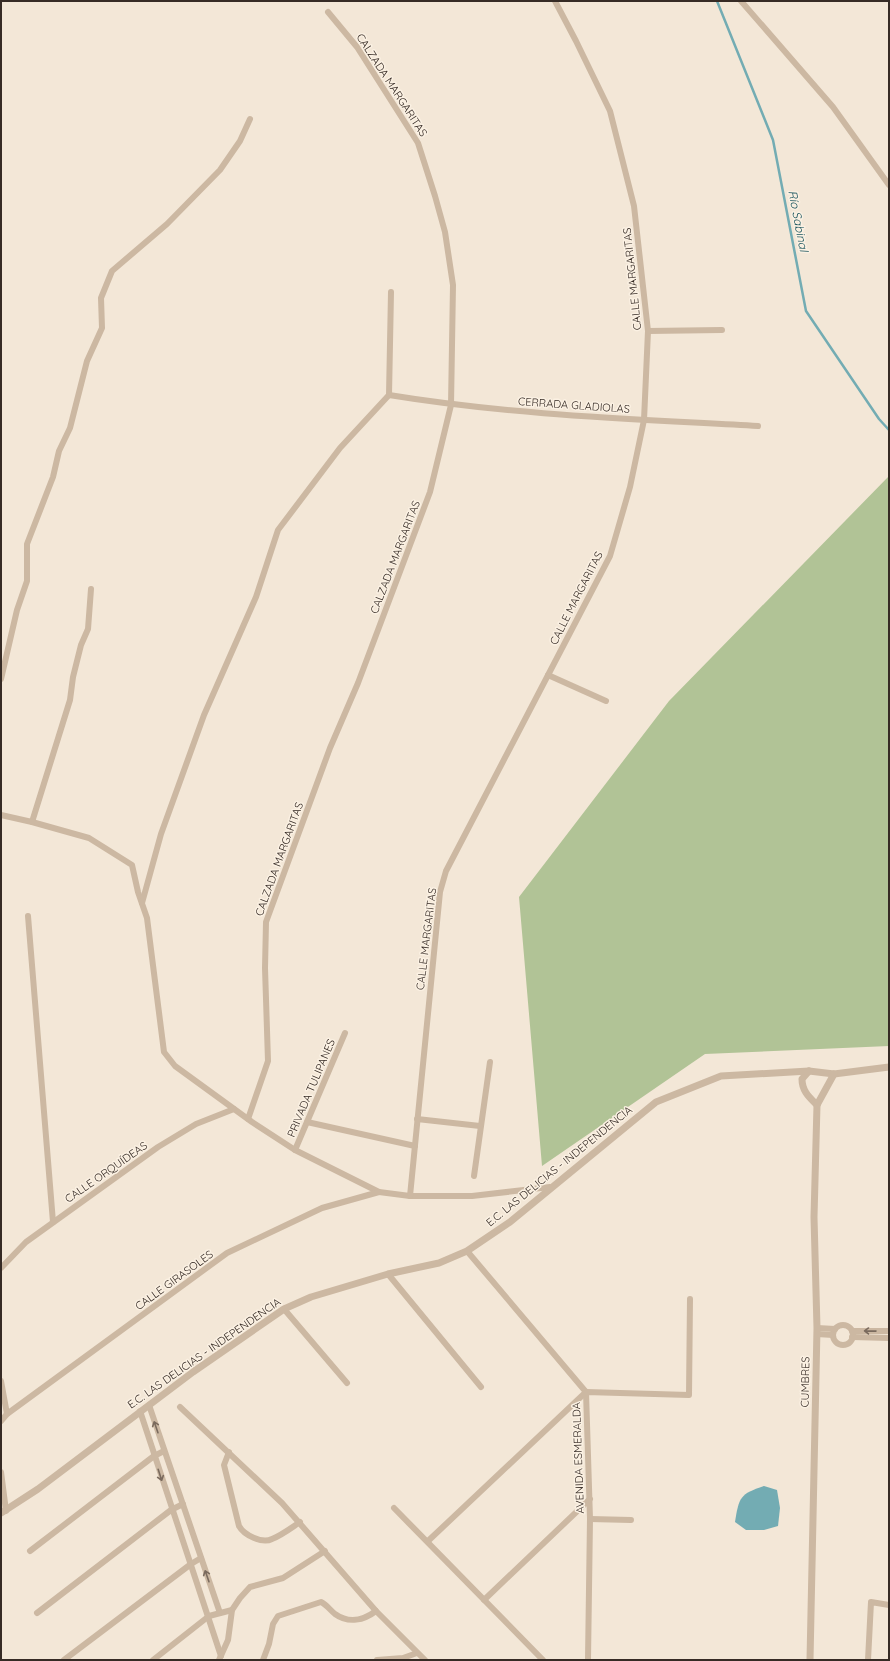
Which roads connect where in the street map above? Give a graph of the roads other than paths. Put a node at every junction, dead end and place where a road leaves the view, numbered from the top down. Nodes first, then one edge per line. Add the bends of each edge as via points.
1 (555, 1) edge
2 (741, 1) edge
3 (328, 12) dead end
4 (250, 119) dead end
5 (889, 170) edge
6 (883, 175) junction
7 (889, 185) edge
8 (390, 292) dead end
9 (722, 330) dead end
10 (648, 331) junction
11 (389, 395) junction
12 (452, 405) junction
13 (644, 420) junction
14 (758, 426) dead end
15 (91, 589) dead end
16 (548, 675) junction
17 (1, 679) edge
18 (606, 701) dead end
19 (1, 815) edge
20 (32, 822) junction
21 (142, 903) junction
22 (28, 916) dead end
23 (345, 1033) dead end
24 (490, 1062) dead end
25 (889, 1067) edge
26 (809, 1071) junction
27 (834, 1074) junction
28 (817, 1105) junction
29 (234, 1109) junction
30 (248, 1119) junction
31 (417, 1119) junction
32 (307, 1122) junction
33 (480, 1126) junction
34 (415, 1146) junction
35 (295, 1150) junction
36 (474, 1176) dead end
37 (550, 1187) junction
38 (379, 1192) junction
39 (410, 1196) junction
40 (54, 1222) junction
41 (467, 1251) junction
42 (1, 1268) edge
43 (388, 1274) junction
44 (690, 1299) dead end
45 (284, 1309) junction
46 (817, 1331) junction
47 (889, 1331) edge
48 (834, 1332) junction
49 (852, 1334) junction
50 (889, 1338) edge
51 (1, 1381) edge
52 (346, 1383) dead end
53 (481, 1387) dead end
54 (586, 1392) junction
55 (149, 1405) junction
56 (180, 1407) dead end
57 (140, 1411) junction
58 (7, 1414) junction
59 (1, 1421) edge
60 (164, 1451) junction
61 (229, 1452) junction
62 (154, 1456) junction
63 (1, 1472) edge
64 (590, 1499) junction
65 (183, 1504) junction
66 (394, 1508) dead end
67 (171, 1510) junction
68 (3, 1512) edge
69 (590, 1519) junction
70 (631, 1520) dead end
71 (300, 1522) junction
72 (428, 1541) junction
73 (30, 1551) dead end
74 (325, 1551) junction
75 (201, 1558) junction
76 (191, 1564) junction
77 (484, 1600) junction
78 (889, 1605) edge
79 (232, 1610) junction
80 (376, 1611) junction
81 (36, 1613) dead end
82 (220, 1613) junction
83 (209, 1616) junction
84 (417, 1653) junction
85 (220, 1658) edge
86 (64, 1660) edge
87 (153, 1660) edge
88 (263, 1660) edge
89 (378, 1660) edge
90 (425, 1660) edge
91 (543, 1660) edge
92 (588, 1660) edge
93 (810, 1660) edge
94 (868, 1660) edge

1 - 10 street, CALLE MARGARITAS via 610,111 634,206
2 - 6 street via 833,107
3 - 12 street, CALZADA MARGARITAS via 357,47 418,143 436,196 445,232 453,286
4 - 17 street via 240,141 220,170 167,224 112,271 101,298 102,328 87,361 70,428 59,451 53,477 27,544 27,581 17,610
5 - 6 street
6 - 7 street
8 - 11 street
9 - 10 street
10 - 13 street, CALLE MARGARITAS
11 - 12 street, CERRADA GLADIOLAS
11 - 21 street via 340,448 278,530 256,597 199,730 161,834
12 - 13 street, CERRADA GLADIOLAS
12 - 30 street, CALZADA MARGARITAS via 430,492 358,683 330,748 266,922 268,1061
13 - 14 street, CERRADA GLADIOLAS
13 - 16 street, CALLE MARGARITAS via 630,488 610,556
15 - 20 street via 88,629 79,651 70,700
16 - 18 street
16 - 31 street, CALLE MARGARITAS via 446,871 440,892
19 - 20 street
20 - 21 street via 89,838 132,865
21 - 29 street via 147,918 164,1052 175,1066
22 - 40 street
23 - 32 street, PRIVADA TULIPANES
24 - 33 street
25 - 27 street, E.C. LAS DELICIAS - INDEPENDENCIA
26 - 27 street, E.C. LAS DELICIAS - INDEPENDENCIA
26 - 28 street via 802,1079 802,1086
26 - 37 street, E.C. LAS DELICIAS - INDEPENDENCIA via 721,1076 656,1102
27 - 28 street, CUMBRES
28 - 46 street, CUMBRES via 814,1217
29 - 30 street
29 - 40 street, CALLE ORQUÍDEAS via 196,1124 158,1147
30 - 35 street
31 - 33 street
31 - 34 street, CALLE MARGARITAS
32 - 34 street
32 - 35 street, PRIVADA TULIPANES
33 - 36 street
34 - 39 street, CALLE MARGARITAS
35 - 38 street
37 - 39 street via 472,1196
37 - 41 street, E.C. LAS DELICIAS - INDEPENDENCIA via 510,1222
38 - 39 street
38 - 58 street, CALLE GIRASOLES via 322,1208 227,1253
40 - 42 street, CALLE ORQUÍDEAS via 26,1242
41 - 43 street, E.C. LAS DELICIAS - INDEPENDENCIA via 439,1263
41 - 54 street, AVENIDA ESMERALDA
43 - 45 street, E.C. LAS DELICIAS - INDEPENDENCIA via 311,1297
43 - 53 street
44 - 54 street via 689,1395
45 - 52 street
45 - 55 street, E.C. LAS DELICIAS - INDEPENDENCIA
46 - 48 street
46 - 93 street, CUMBRES
47 -> 49 street
48 - 49 street via 844,1325
48 - 49 street via 836,1342 842,1345 848,1343
49 - 50 street
51 - 58 street
54 - 64 street, AVENIDA ESMERALDA
54 - 72 street
55 - 57 street, E.C. LAS DELICIAS - INDEPENDENCIA
60 -> 55 street
56 - 61 street
57 - 62 street
57 - 68 street, E.C. LAS DELICIAS - INDEPENDENCIA
58 - 59 street, CALLE GIRASOLES
60 - 62 street
60 - 65 street
61 - 71 street
61 - 71 street via 224,1465 243,1532 254,1538 271,1540
62 -> 67 street
62 - 73 street
63 - 68 street
64 - 69 street, AVENIDA ESMERALDA
64 - 77 street
65 - 67 street
65 - 75 street
66 - 72 street
67 - 76 street
67 - 81 street
69 - 70 street
69 - 92 street, AVENIDA ESMERALDA
71 - 74 street
72 - 77 street
74 - 79 street via 283,1578 250,1587
74 - 80 street
75 - 76 street
82 -> 75 street
76 - 83 street
76 - 86 street
77 - 91 street
78 - 94 street via 871,1602
79 - 82 street
79 - 85 street via 228,1640
80 - 84 street
80 - 88 street via 366,1618 347,1619 321,1602 278,1616 273,1624
82 - 83 street
83 - 85 street
83 - 87 street
84 - 89 street via 403,1658
84 - 90 street

